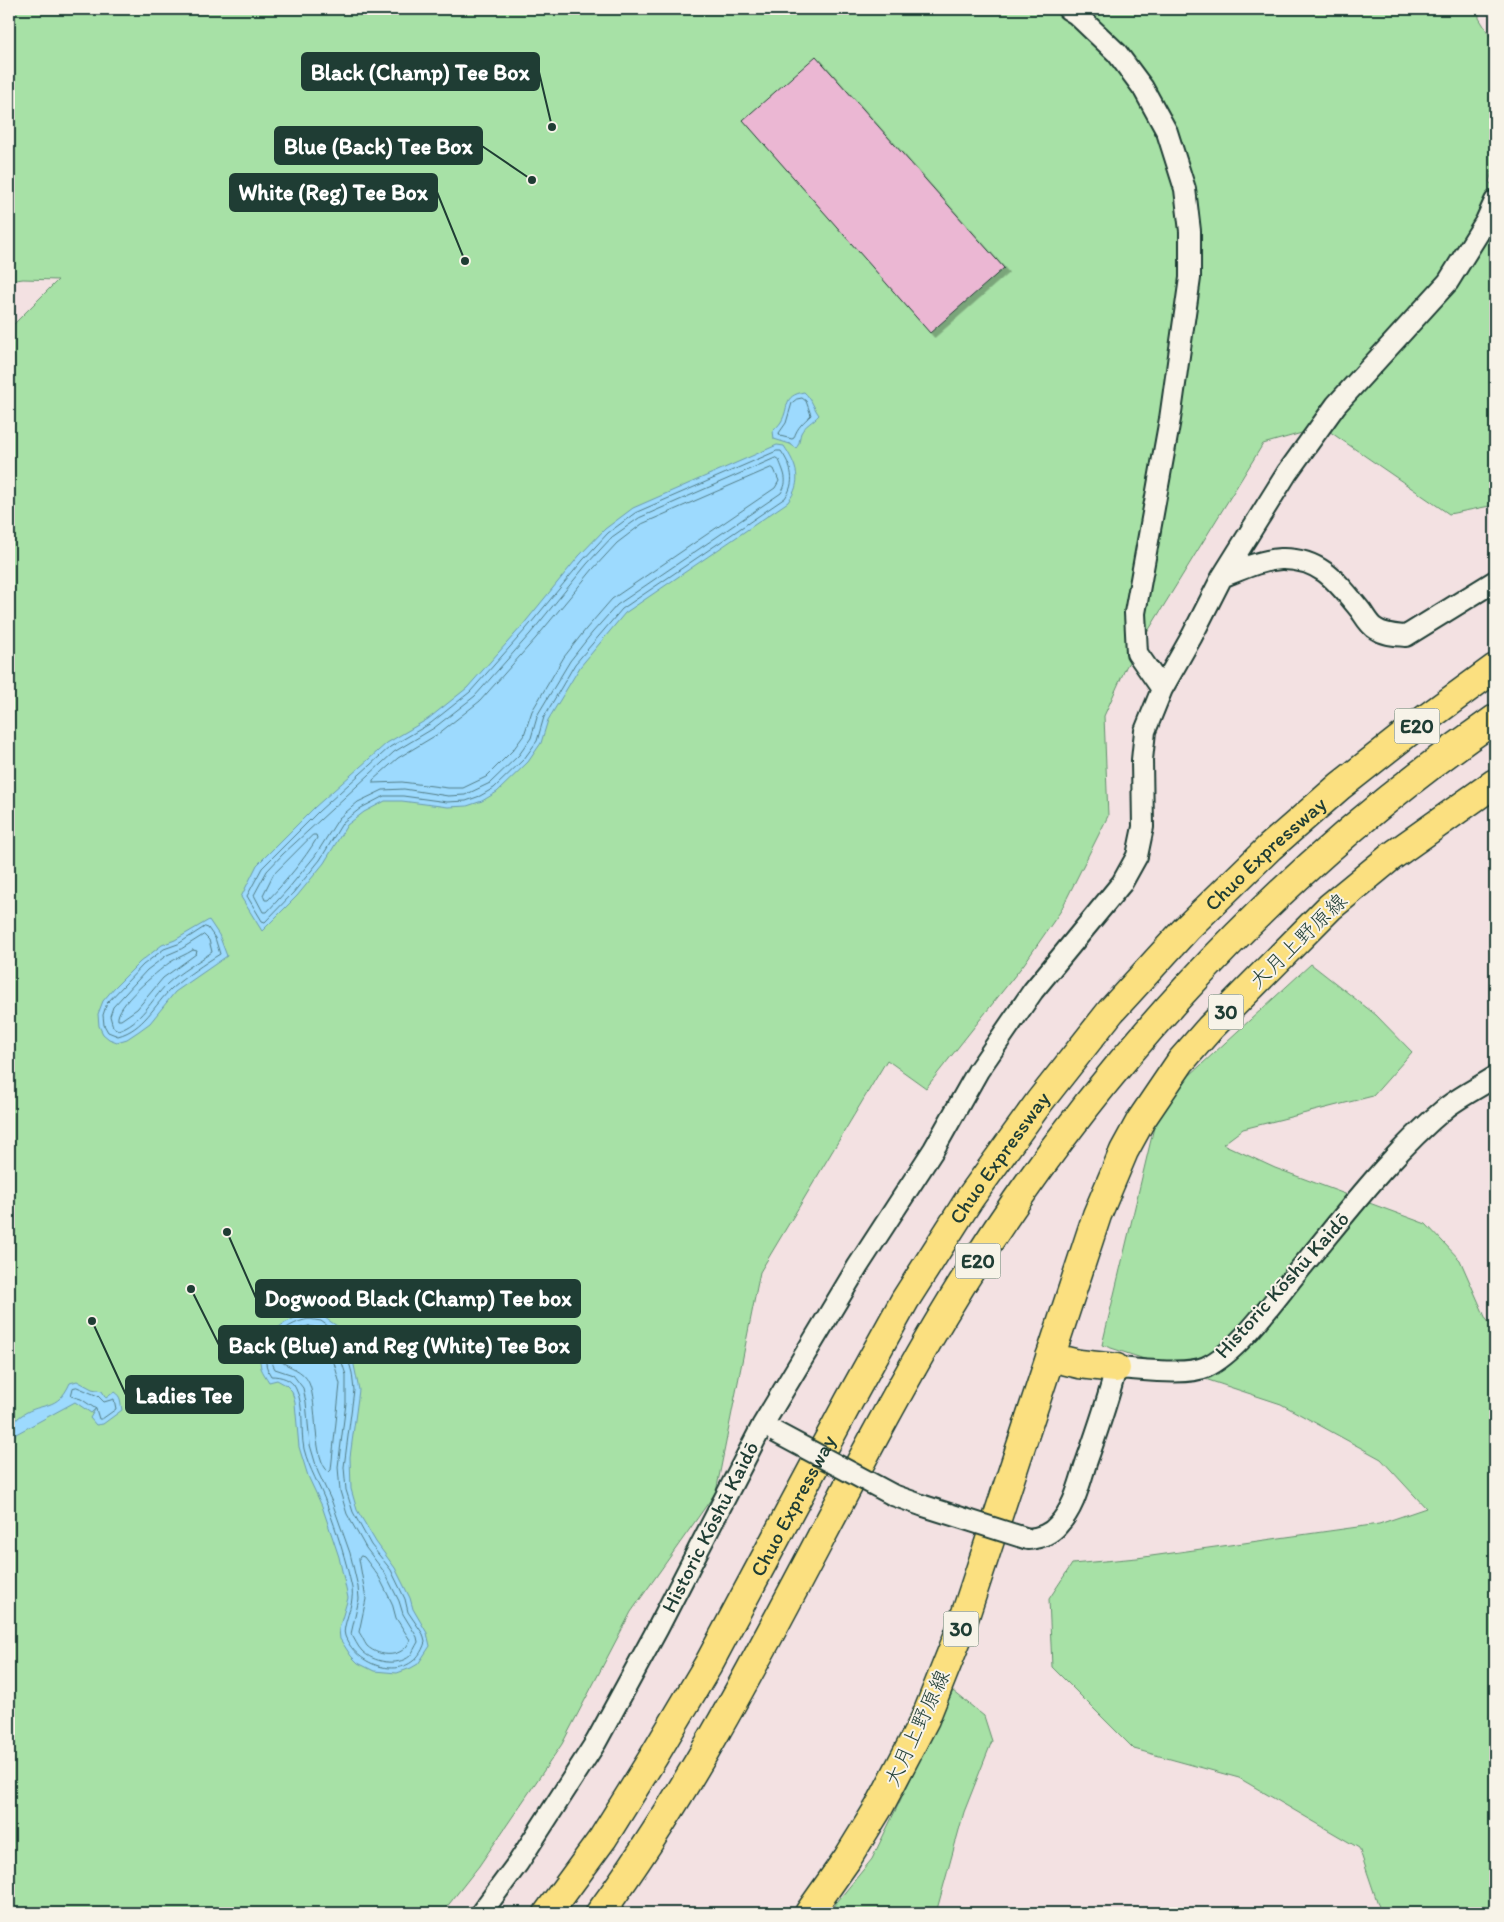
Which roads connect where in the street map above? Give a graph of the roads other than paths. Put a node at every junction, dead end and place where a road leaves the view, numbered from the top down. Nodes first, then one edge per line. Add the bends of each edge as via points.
1 (1068, 9) edge
2 (1495, 201) edge
3 (1222, 577) junction
4 (1495, 581) edge
5 (1495, 652) edge
6 (1495, 668) edge
7 (1162, 689) junction
8 (1495, 719) edge
9 (1495, 783) edge
10 (1340, 786) junction
11 (1495, 1077) edge
12 (1050, 1357) junction
13 (1116, 1368) junction
14 (768, 1429) junction
15 (480, 1913) edge
16 (548, 1913) edge
17 (600, 1913) edge
18 (809, 1913) edge

1 - 7 street via 1117,53 1143,88 1167,132 1185,189 1190,230 1190,278 1170,419 1135,613 1137,653
2 - 3 street via 1448,282 1336,405 1287,474
3 - 4 street via 1280,559 1303,561 1323,570 1340,585 1375,629 1388,635 1406,636
3 - 7 street
5 - 10 main road
6 - 10 main road, Chuo Expressway / E20
7 - 14 street via 1145,731 1143,827 1137,856 1122,883 1034,991 978,1071 934,1149 858,1266
8 - 17 main road, Chuo Expressway / E20 via 1360,822 1280,892 1208,964 1139,1041 1074,1122 1005,1217 944,1314 698,1765 633,1868
9 - 12 main road, 大月上野原線 / 30 via 1392,856 1330,907 1181,1061 1158,1092 1120,1160 1097,1215
10 - 16 main road, Chuo Expressway / E20 via 1270,847 1186,929 1111,1011 1040,1101 970,1198 905,1300 708,1665 603,1838
11 - 13 street, Historic Kōshū Kaidō via 1449,1106 1428,1124 1371,1184 1244,1335 1220,1358 1204,1368 1190,1371
12 - 13 main road
12 - 18 main road, 大月上野原線 / 30 via 959,1634 925,1719 879,1807
13 - 14 street, Historic Kōshū Kaidō, bridge via 1109,1398 1072,1505 1058,1526 1040,1538 1028,1539 893,1495
14 - 15 street, Historic Kōshū Kaidō via 596,1742 518,1864

